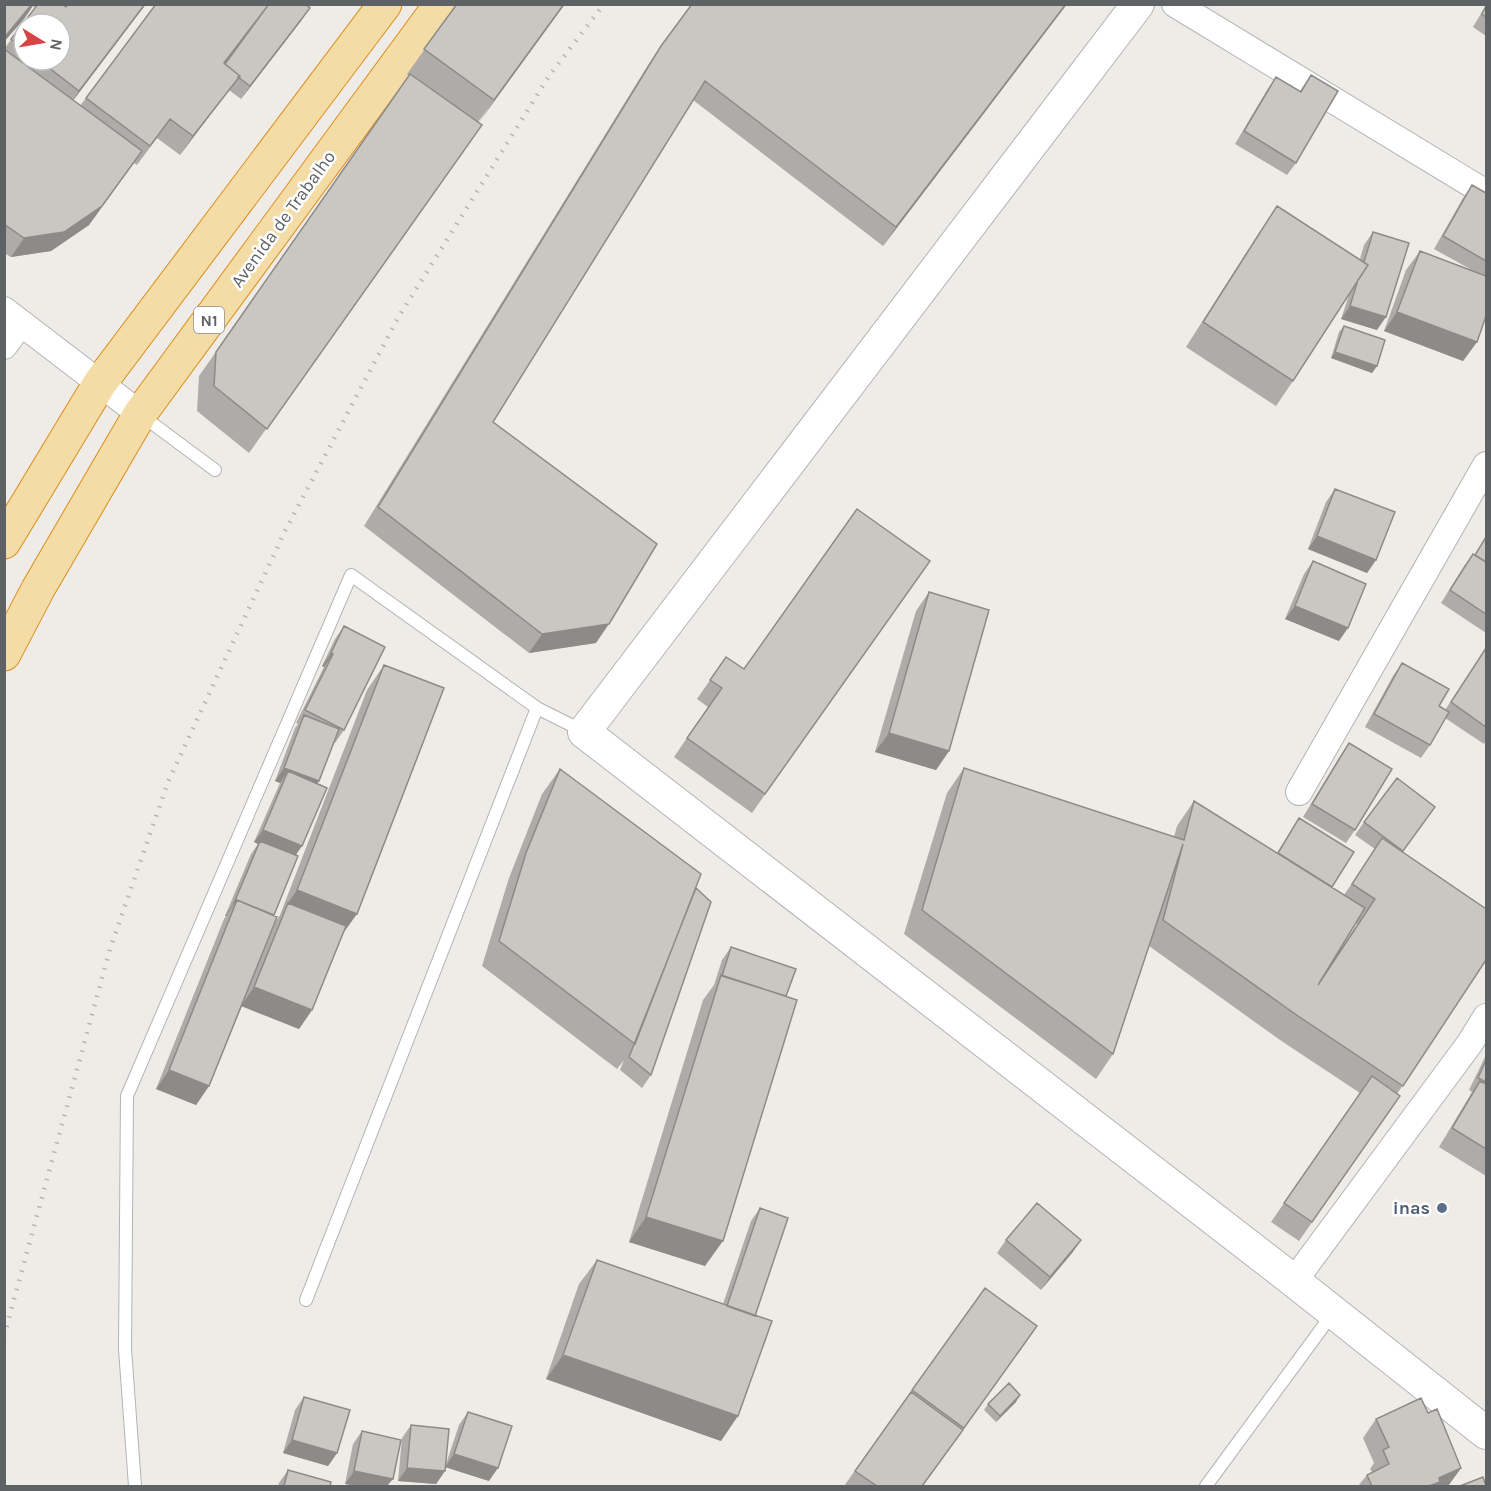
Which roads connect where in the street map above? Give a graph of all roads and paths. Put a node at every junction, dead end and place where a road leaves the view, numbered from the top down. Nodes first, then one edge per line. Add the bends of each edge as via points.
1 (385, 4) edge
2 (441, 4) edge
3 (1138, 4) edge
4 (1175, 4) edge
5 (1486, 193) edge
6 (13, 317) edge
7 (4, 345) edge
8 (100, 383) junction
9 (140, 414) junction
10 (1486, 465) edge
11 (215, 470) dead end
12 (4, 542) edge
13 (4, 654) edge
14 (537, 708) junction
15 (584, 732) junction
16 (1299, 792) dead end
17 (1486, 1017) edge
18 (1478, 1048) edge
19 (1294, 1281) junction
20 (306, 1300) dead end
21 (1333, 1312) junction
22 (1486, 1433) edge
23 (135, 1486) edge
24 (1206, 1486) edge

1 - 8 highway
2 - 9 highway, Avenida de Trabalho / N1
3 - 15 street
4 - 5 street
6 - 7 street
6 - 8 street
8 - 9 street
8 - 12 highway
9 - 11 lane
9 - 13 highway, Avenida de Trabalho / N1
10 - 16 street
14 - 15 lane
14 - 20 lane
14 - 23 lane via 351,575 127,1096 125,1349
15 - 19 street
17 - 18 street
18 - 19 street
19 - 21 street
21 - 22 street
21 - 24 lane

